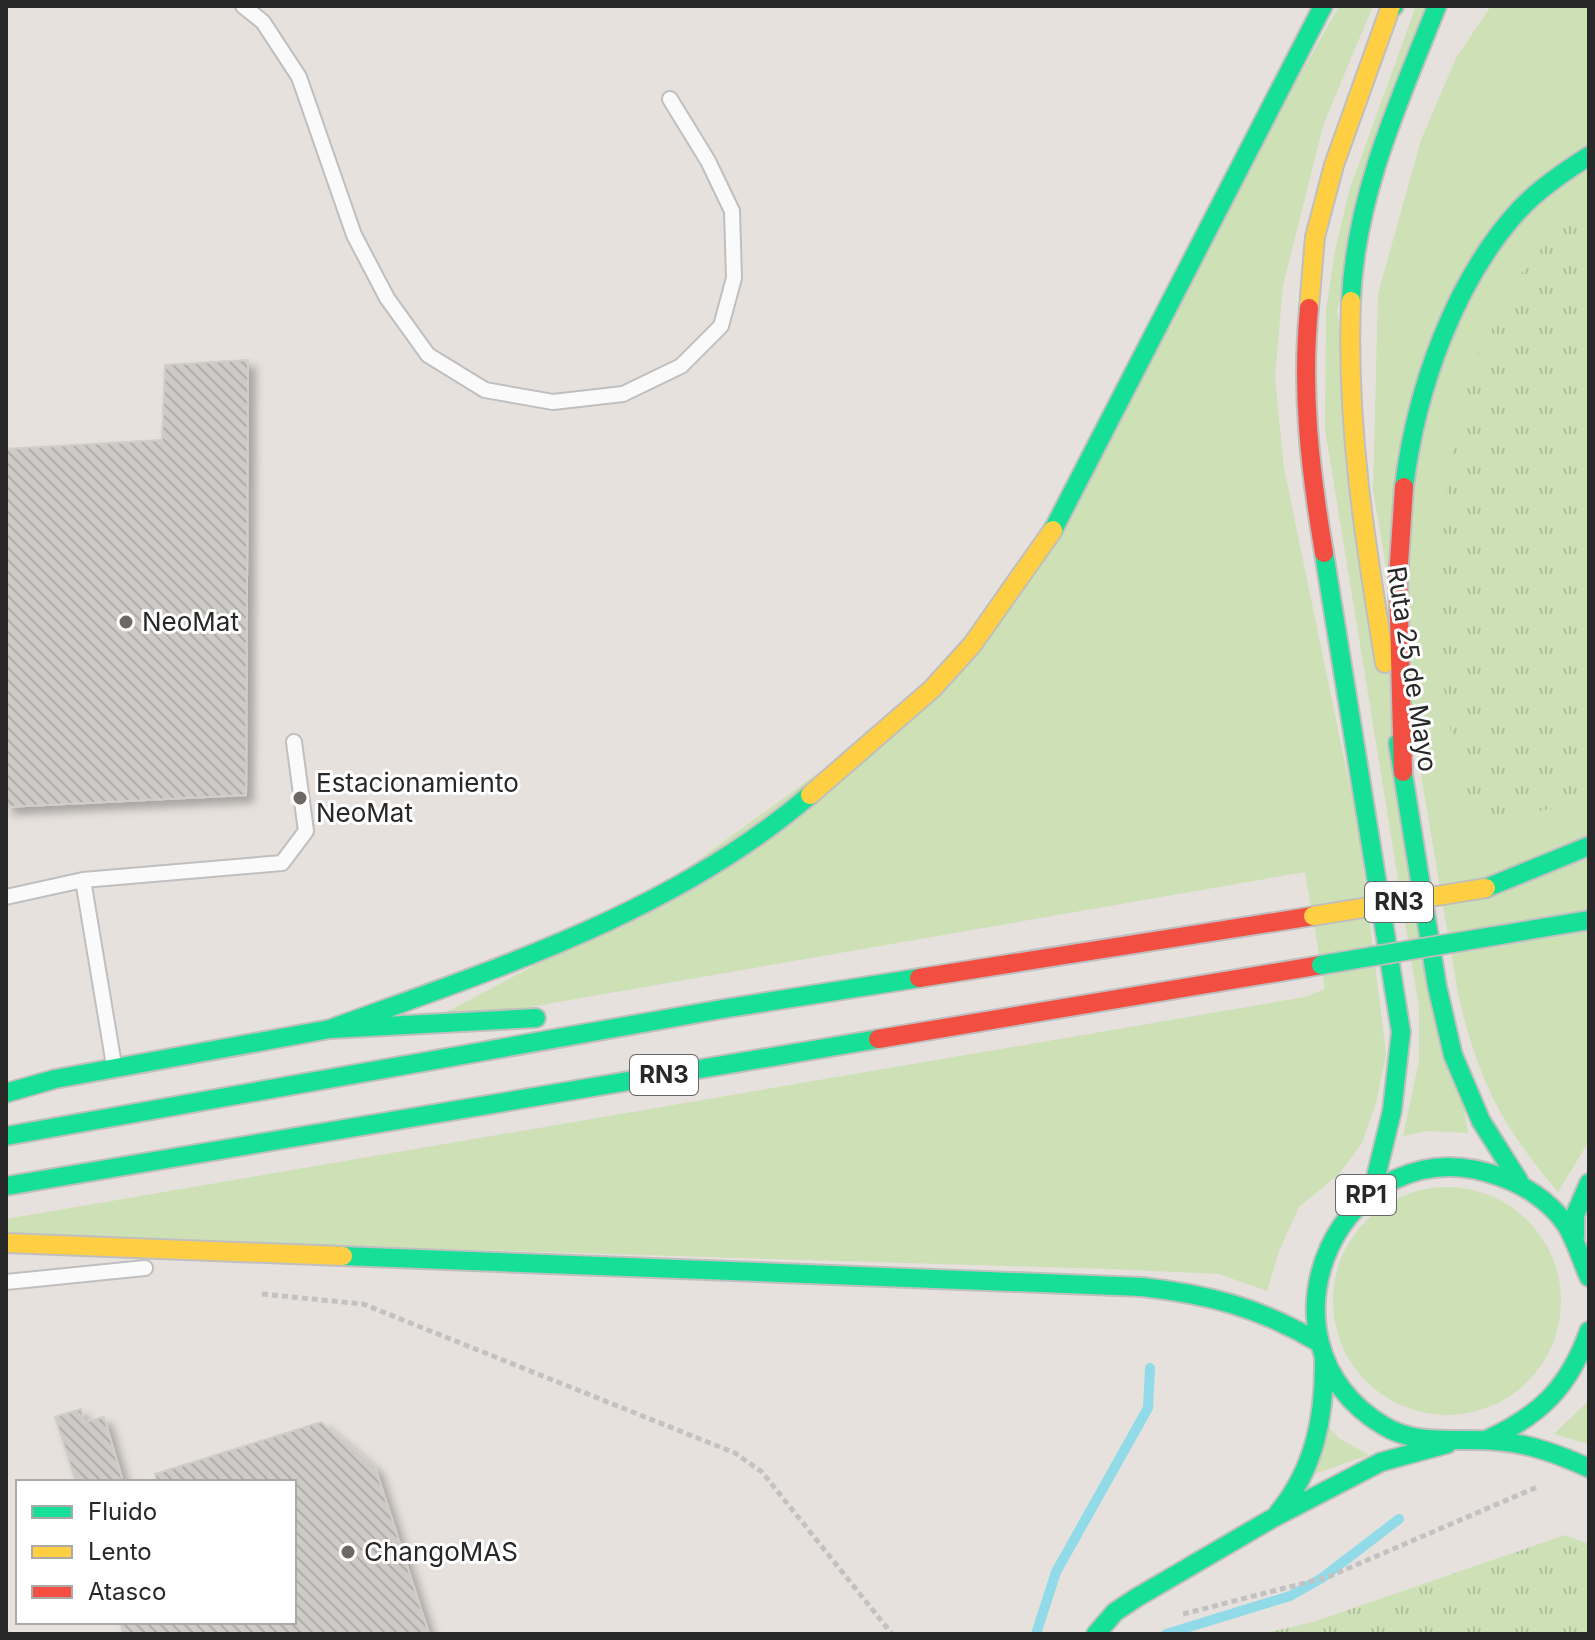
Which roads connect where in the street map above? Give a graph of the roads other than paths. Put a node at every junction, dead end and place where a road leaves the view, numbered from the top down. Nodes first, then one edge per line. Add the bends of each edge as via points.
1 (243, 6) edge
2 (1323, 6) edge
3 (1437, 6) edge
4 (1392, 7) edge
5 (670, 99) dead end
6 (1589, 156) edge
7 (294, 742) dead end
8 (1403, 772) junction
9 (1589, 846) edge
10 (1574, 874) dead end
11 (83, 880) junction
12 (1486, 888) junction
13 (6, 897) edge
14 (1589, 920) edge
15 (722, 1009) junction
16 (330, 1029) junction
17 (114, 1068) junction
18 (6, 1078) edge
19 (55, 1079) junction
20 (6, 1093) edge
21 (6, 1136) edge
22 (1519, 1181) junction
23 (1589, 1183) edge
24 (6, 1186) edge
25 (1373, 1189) junction
26 (1575, 1237) junction
27 (6, 1243) edge
28 (299, 1252) junction
29 (1589, 1277) edge
30 (6, 1282) edge
31 (1589, 1331) edge
32 (1321, 1350) junction
33 (1486, 1440) junction
34 (1447, 1444) junction
35 (1589, 1468) edge
36 (1273, 1518) junction
37 (1096, 1634) edge

1 - 5 lane via 263,22 299,77 354,235 387,298 428,355 485,390 553,402 623,394 681,366 721,326 734,278 732,211
2 - 16 main road via 1046,543 972,645 932,689 790,812 687,881 553,948
3 - 8 main road, Ruta 25 de Mayo via 1375,170 1360,234 1349,331 1353,470
4 - 25 main road via 1334,165 1315,237 1303,372 1312,481 1399,1008 1399,1073
6 - 8 main road via 1555,177 1514,215 1475,270 1440,345 1413,443 1402,513
7 - 11 lane via 306,831 282,863
8 - 22 main road, Ruta 25 de Mayo via 1453,1055 1481,1121
9 - 12 main road
10 - 12 main road, RN3
11 - 13 lane
11 - 17 lane
12 - 15 main road, RN3, bridge
14 - 24 main road, RN3, bridge
15 - 16 main road
15 - 21 main road, RN3
16 - 17 main road
17 - 19 main road
18 - 19 main road
19 - 20 main road
22 - 25 main road, RP1 via 1483,1168 1445,1164 1408,1171
22 - 26 main road, RP1 via 1542,1196
23 - 26 main road via 1575,1215
25 - 32 main road, RP1 via 1342,1218 1321,1256 1313,1299
26 - 29 main road, RP1
27 - 28 main road
28 - 30 lane
28 - 32 main road via 1180,1291 1252,1305 1281,1318
31 - 33 main road, RP1 via 1579,1365 1556,1399 1524,1425
32 - 34 main road, RP1 via 1339,1386 1373,1418 1415,1439
32 - 36 main road via 1324,1405 1316,1440 1295,1495
33 - 34 main road, RP1
33 - 35 main road, RP1 via 1551,1453
34 - 36 main road via 1381,1462
36 - 37 main road via 1136,1598

